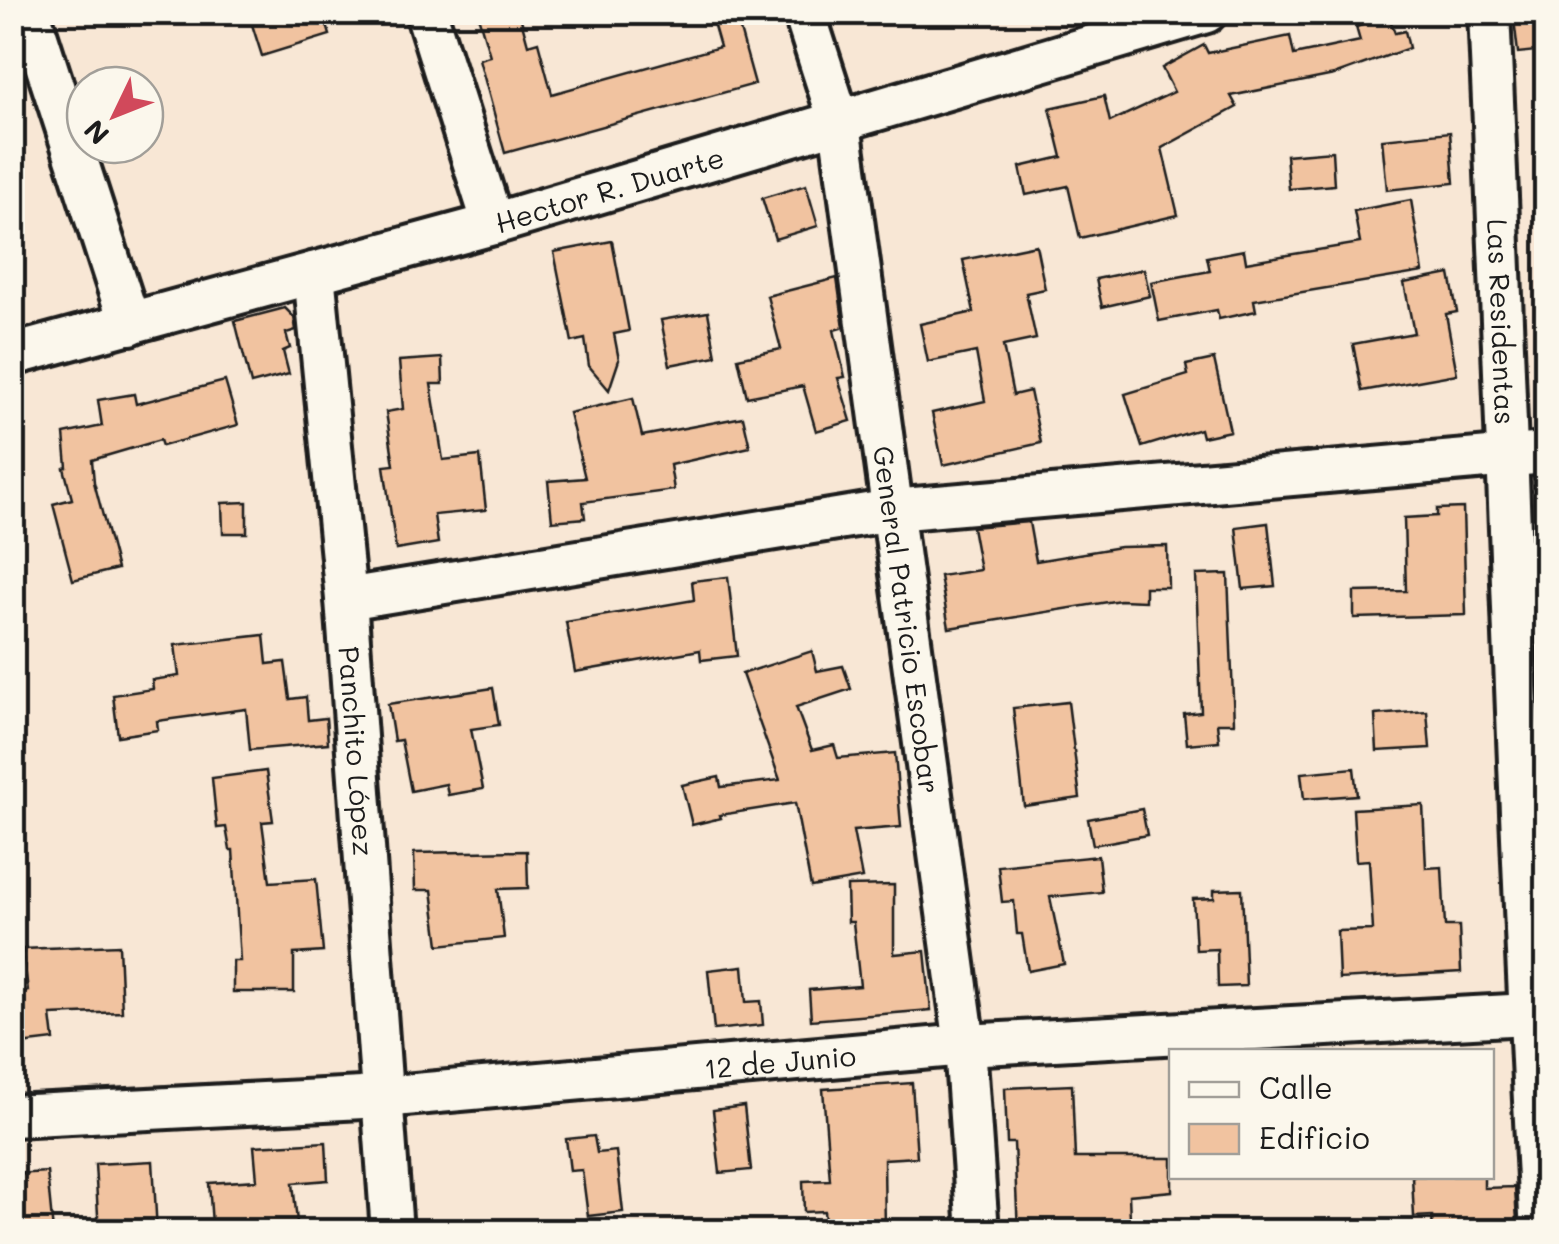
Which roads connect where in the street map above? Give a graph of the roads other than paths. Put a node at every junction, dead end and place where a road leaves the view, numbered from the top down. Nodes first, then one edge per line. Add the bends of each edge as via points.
1 (29, 12) edge
2 (426, 12) edge
3 (804, 12) edge
4 (1206, 12) edge
5 (1489, 12) edge
6 (1148, 21) edge
7 (840, 124) junction
8 (493, 224) junction
9 (314, 273) junction
10 (130, 324) junction
11 (12, 356) edge
12 (1528, 454) edge
13 (892, 510) junction
14 (346, 599) junction
15 (1538, 1014) edge
16 (965, 1045) junction
17 (382, 1098) junction
18 (12, 1116) edge
19 (392, 1232) edge
20 (978, 1232) edge
21 (1541, 1232) edge

1 - 10 street
2 - 8 street
3 - 7 street, General Patricio Escobar
4 - 6 street, Hector R. Duarte
5 - 12 street, Las Residentas
6 - 7 street, Hector R. Duarte
7 - 8 street, Hector R. Duarte
7 - 13 street, General Patricio Escobar
8 - 9 street, Hector R. Duarte
9 - 10 street, Hector R. Duarte
9 - 14 street, Panchito López
10 - 11 street, Hector R. Duarte
12 - 13 street
12 - 15 street, Las Residentas
13 - 14 street
13 - 16 street, General Patricio Escobar
14 - 17 street, Panchito López
15 - 16 street, 12 de Junio
15 - 21 street, Las Residentas
16 - 17 street, 12 de Junio
16 - 20 street, General Patricio Escobar
17 - 18 street, 12 de Junio
17 - 19 street, Panchito López

